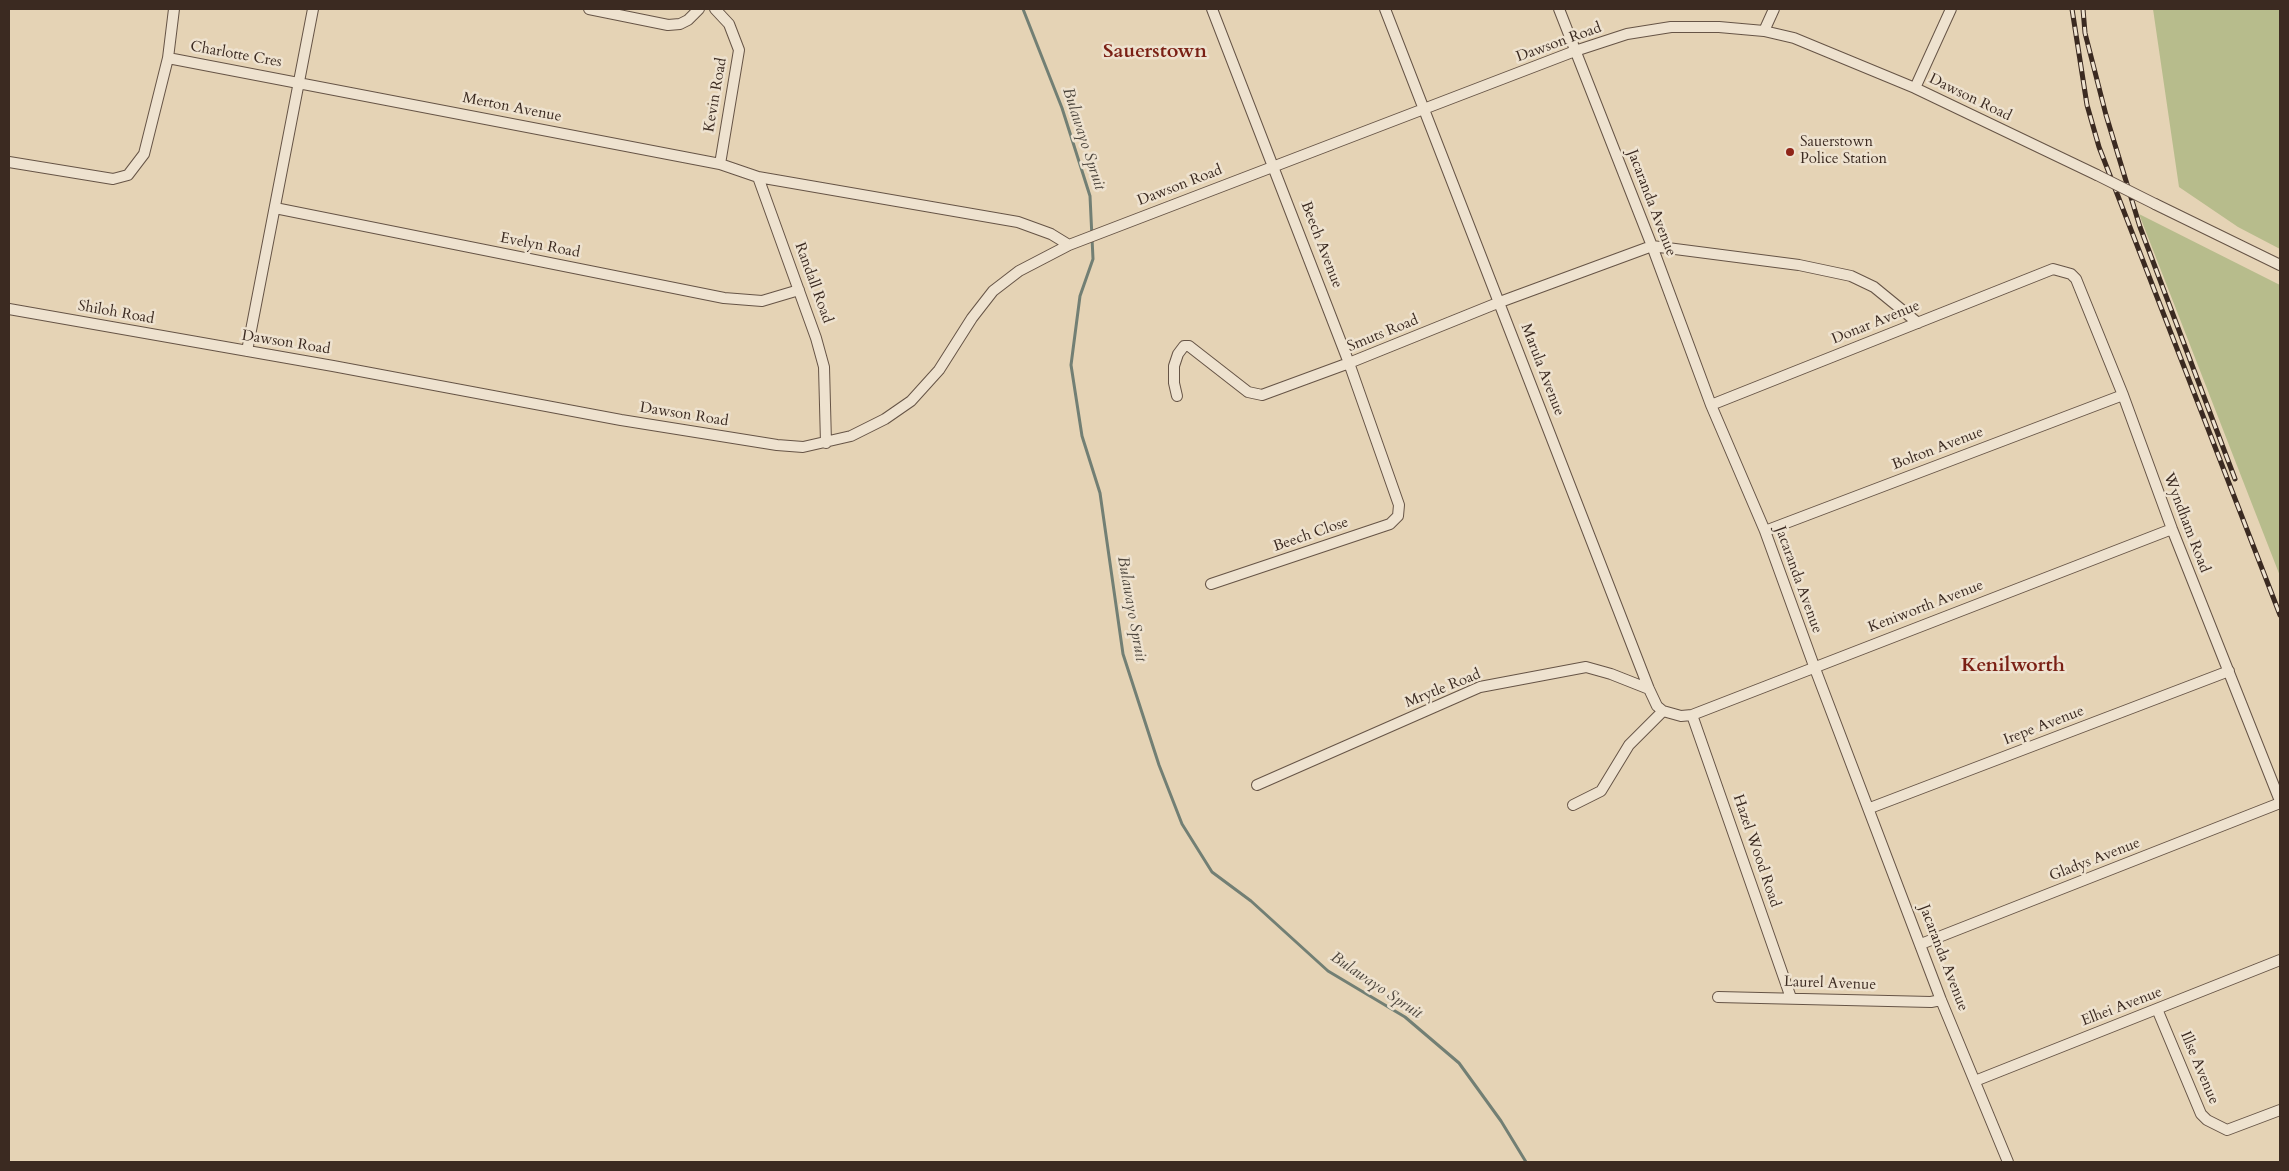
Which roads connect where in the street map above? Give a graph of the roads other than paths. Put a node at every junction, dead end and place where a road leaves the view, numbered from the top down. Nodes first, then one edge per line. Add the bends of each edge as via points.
1 (174, 9) edge
2 (313, 9) edge
3 (589, 9) edge
4 (699, 9) edge
5 (715, 9) edge
6 (1212, 9) edge
7 (1386, 9) edge
8 (1559, 9) edge
9 (1774, 9) edge
10 (1951, 9) edge
11 (1764, 31) junction
12 (1575, 51) junction
13 (168, 58) junction
14 (298, 81) junction
15 (1916, 88) junction
16 (1426, 110) junction
17 (9, 162) edge
18 (720, 164) junction
19 (1275, 166) junction
20 (758, 177) junction
21 (275, 208) junction
22 (1070, 245) junction
23 (1652, 246) junction
24 (2280, 265) edge
25 (2052, 269) joint
26 (799, 290) junction
27 (1500, 302) junction
28 (9, 309) edge
29 (1918, 323) junction
30 (219, 347) joint
31 (247, 351) junction
32 (1349, 363) junction
33 (2123, 395) junction
34 (1177, 396) dead end
35 (1711, 405) junction
36 (826, 443) junction
37 (1396, 495) joint
38 (2172, 529) junction
39 (1765, 532) junction
40 (1211, 584) dead end
41 (1814, 666) junction
42 (2228, 671) junction
43 (1649, 689) junction
44 (1663, 711) junction
45 (1692, 715) junction
46 (1257, 785) dead end
47 (2280, 802) edge
48 (1574, 805) dead end
49 (1870, 808) junction
50 (1921, 944) junction
51 (2280, 960) edge
52 (1718, 997) dead end
53 (1791, 998) junction
54 (1941, 1000) junction
55 (2157, 1009) junction
56 (1975, 1080) junction
57 (2280, 1110) edge
58 (2008, 1162) edge

1 - 13 street, Charlotte Cres
2 - 14 street
3 - 4 street via 668,25 688,20
5 - 18 street, Kevin Road via 728,24 739,50
6 - 19 street, Beech Avenue
7 - 16 street, Marula Avenue
8 - 12 street, Jacaranda Avenue
9 - 11 street
10 - 15 street
11 - 12 street, Dawson Road via 1671,27 1627,34
11 - 15 street, Dawson Road via 1816,46
12 - 16 street, Dawson Road
12 - 23 street, Jacaranda Avenue
13 - 14 street, Charlotte Cres
13 - 17 street, Charlotte Cres via 144,154 128,175 113,179
14 - 18 street, Merton Avenue
14 - 21 street
15 - 24 street, Dawson Road, bridge
16 - 19 street, Dawson Road
16 - 27 street, Marula Avenue
18 - 20 street
19 - 22 street, Dawson Road
19 - 32 street, Beech Avenue
20 - 22 street via 1018,222
20 - 26 street, Randall Road
21 - 26 street, Evelyn Road via 724,298 762,301
21 - 31 street
22 - 36 street, Dawson Road via 1019,271 993,291 939,370 911,401 877,424
23 - 27 street, Smuts Road
23 - 29 street via 1799,264 1851,276 1874,287
23 - 35 street, Jacaranda Avenue
25 - 29 street, Donar Avenue
25 - 33 street, Wyndham Road via 2066,271 2076,278
26 - 36 street, Randall Road via 824,367
27 - 32 street, Smuts Road
27 - 43 street, Marula Avenue
28 - 30 street, Shiloh Road
29 - 35 street, Donar Avenue
30 - 31 street, Dawson Road
31 - 36 street, Dawson Road via 777,445 803,447
32 - 34 street, Smuts Road via 1255,395 1186,345 1174,366
32 - 37 street, Beech Avenue
33 - 38 street, Wyndham Road
33 - 39 street, Bolton Avenue
35 - 39 street, Jacaranda Avenue
37 - 40 street, Beech Close via 1398,516 1390,524
38 - 41 street, Keniworth Avenue
38 - 42 street, Wyndham Road
39 - 41 street, Jacaranda Avenue
41 - 45 street, Keniworth Avenue
41 - 49 street, Jacaranda Avenue
42 - 47 street, Wyndham Road
42 - 49 street, Irepe Avenue
43 - 44 street, Marula Avenue
43 - 46 street, Mrytle Road via 1612,674 1586,668 1480,687
44 - 45 street via 1676,716
44 - 48 street via 1629,745 1601,791
45 - 53 street, Hazel Wood Road
47 - 50 street, Gladys Avenue
49 - 50 street, Jacaranda Avenue
50 - 54 street, Jacaranda Avenue
51 - 55 street, Elhei Avenue
52 - 53 street, Laurel Avenue
53 - 54 street, Laurel Avenue
54 - 56 street, Jacaranda Avenue
55 - 56 street, Elhei Avenue
55 - 57 street, Illse Avenue via 2206,1120 2227,1130
56 - 58 street, Jacaranda Avenue

